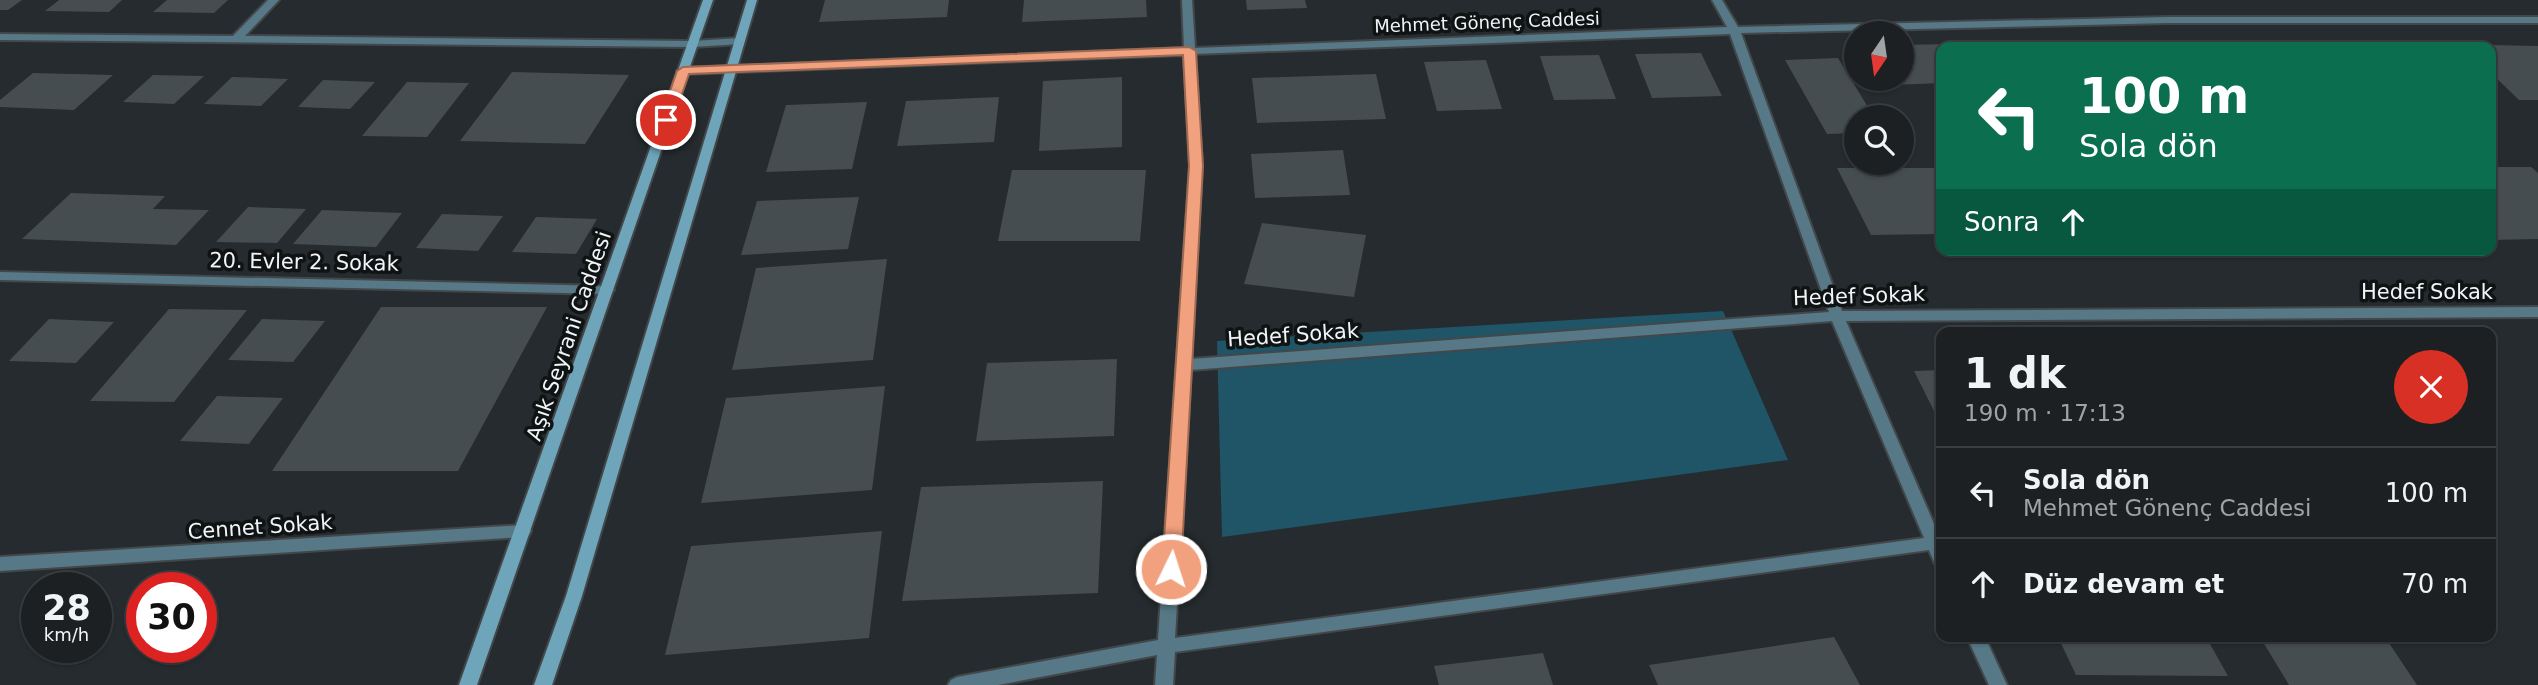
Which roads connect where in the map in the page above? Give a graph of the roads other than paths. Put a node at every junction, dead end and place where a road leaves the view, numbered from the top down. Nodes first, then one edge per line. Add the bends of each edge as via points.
1 (274, 0) edge
2 (708, 0) edge
3 (752, 0) edge
4 (1187, 0) edge
5 (1717, 0) edge
6 (2538, 20) edge
7 (1734, 30) junction
8 (0, 37) edge
9 (236, 39) junction
10 (740, 41) junction
11 (693, 44) junction
12 (1189, 51) junction
13 (732, 68) junction
14 (683, 71) junction
15 (0, 276) edge
16 (607, 290) junction
17 (2538, 312) edge
18 (1837, 316) junction
19 (1184, 365) junction
20 (523, 531) junction
21 (1933, 543) junction
22 (1936, 549) edge
23 (0, 564) edge
24 (1978, 642) edge
25 (1167, 646) junction
26 (468, 685) edge
27 (543, 685) edge
28 (957, 685) edge
29 (1164, 685) edge
30 (1998, 685) edge

1 - 9 street
2 - 11 main road, Aşık Seyrani Caddesi
3 - 10 main road
4 - 12 street
5 - 7 street
6 - 7 street, Mehmet Gönenç Caddesi via 2168,20
7 - 12 street, Mehmet Gönenç Caddesi
7 - 18 street
8 - 9 street
9 - 11 street
10 - 11 street
10 - 13 main road
11 - 14 main road, Aşık Seyrani Caddesi
12 - 13 street, Mehmet Gönenç Caddesi
12 - 19 street via 1196,166
13 - 14 street, Mehmet Gönenç Caddesi
13 - 27 main road via 574,596
14 - 16 main road, Aşık Seyrani Caddesi
15 - 16 street, 20. Evler 2. Sokak
16 - 20 main road, Aşık Seyrani Caddesi
17 - 18 street, Hedef Sokak
18 - 19 street, Hedef Sokak
18 - 21 street
19 - 25 street
20 - 23 street, Cennet Sokak
20 - 26 main road, Aşık Seyrani Caddesi
21 - 22 street
21 - 25 street
24 - 30 street
25 - 28 street
25 - 29 street

